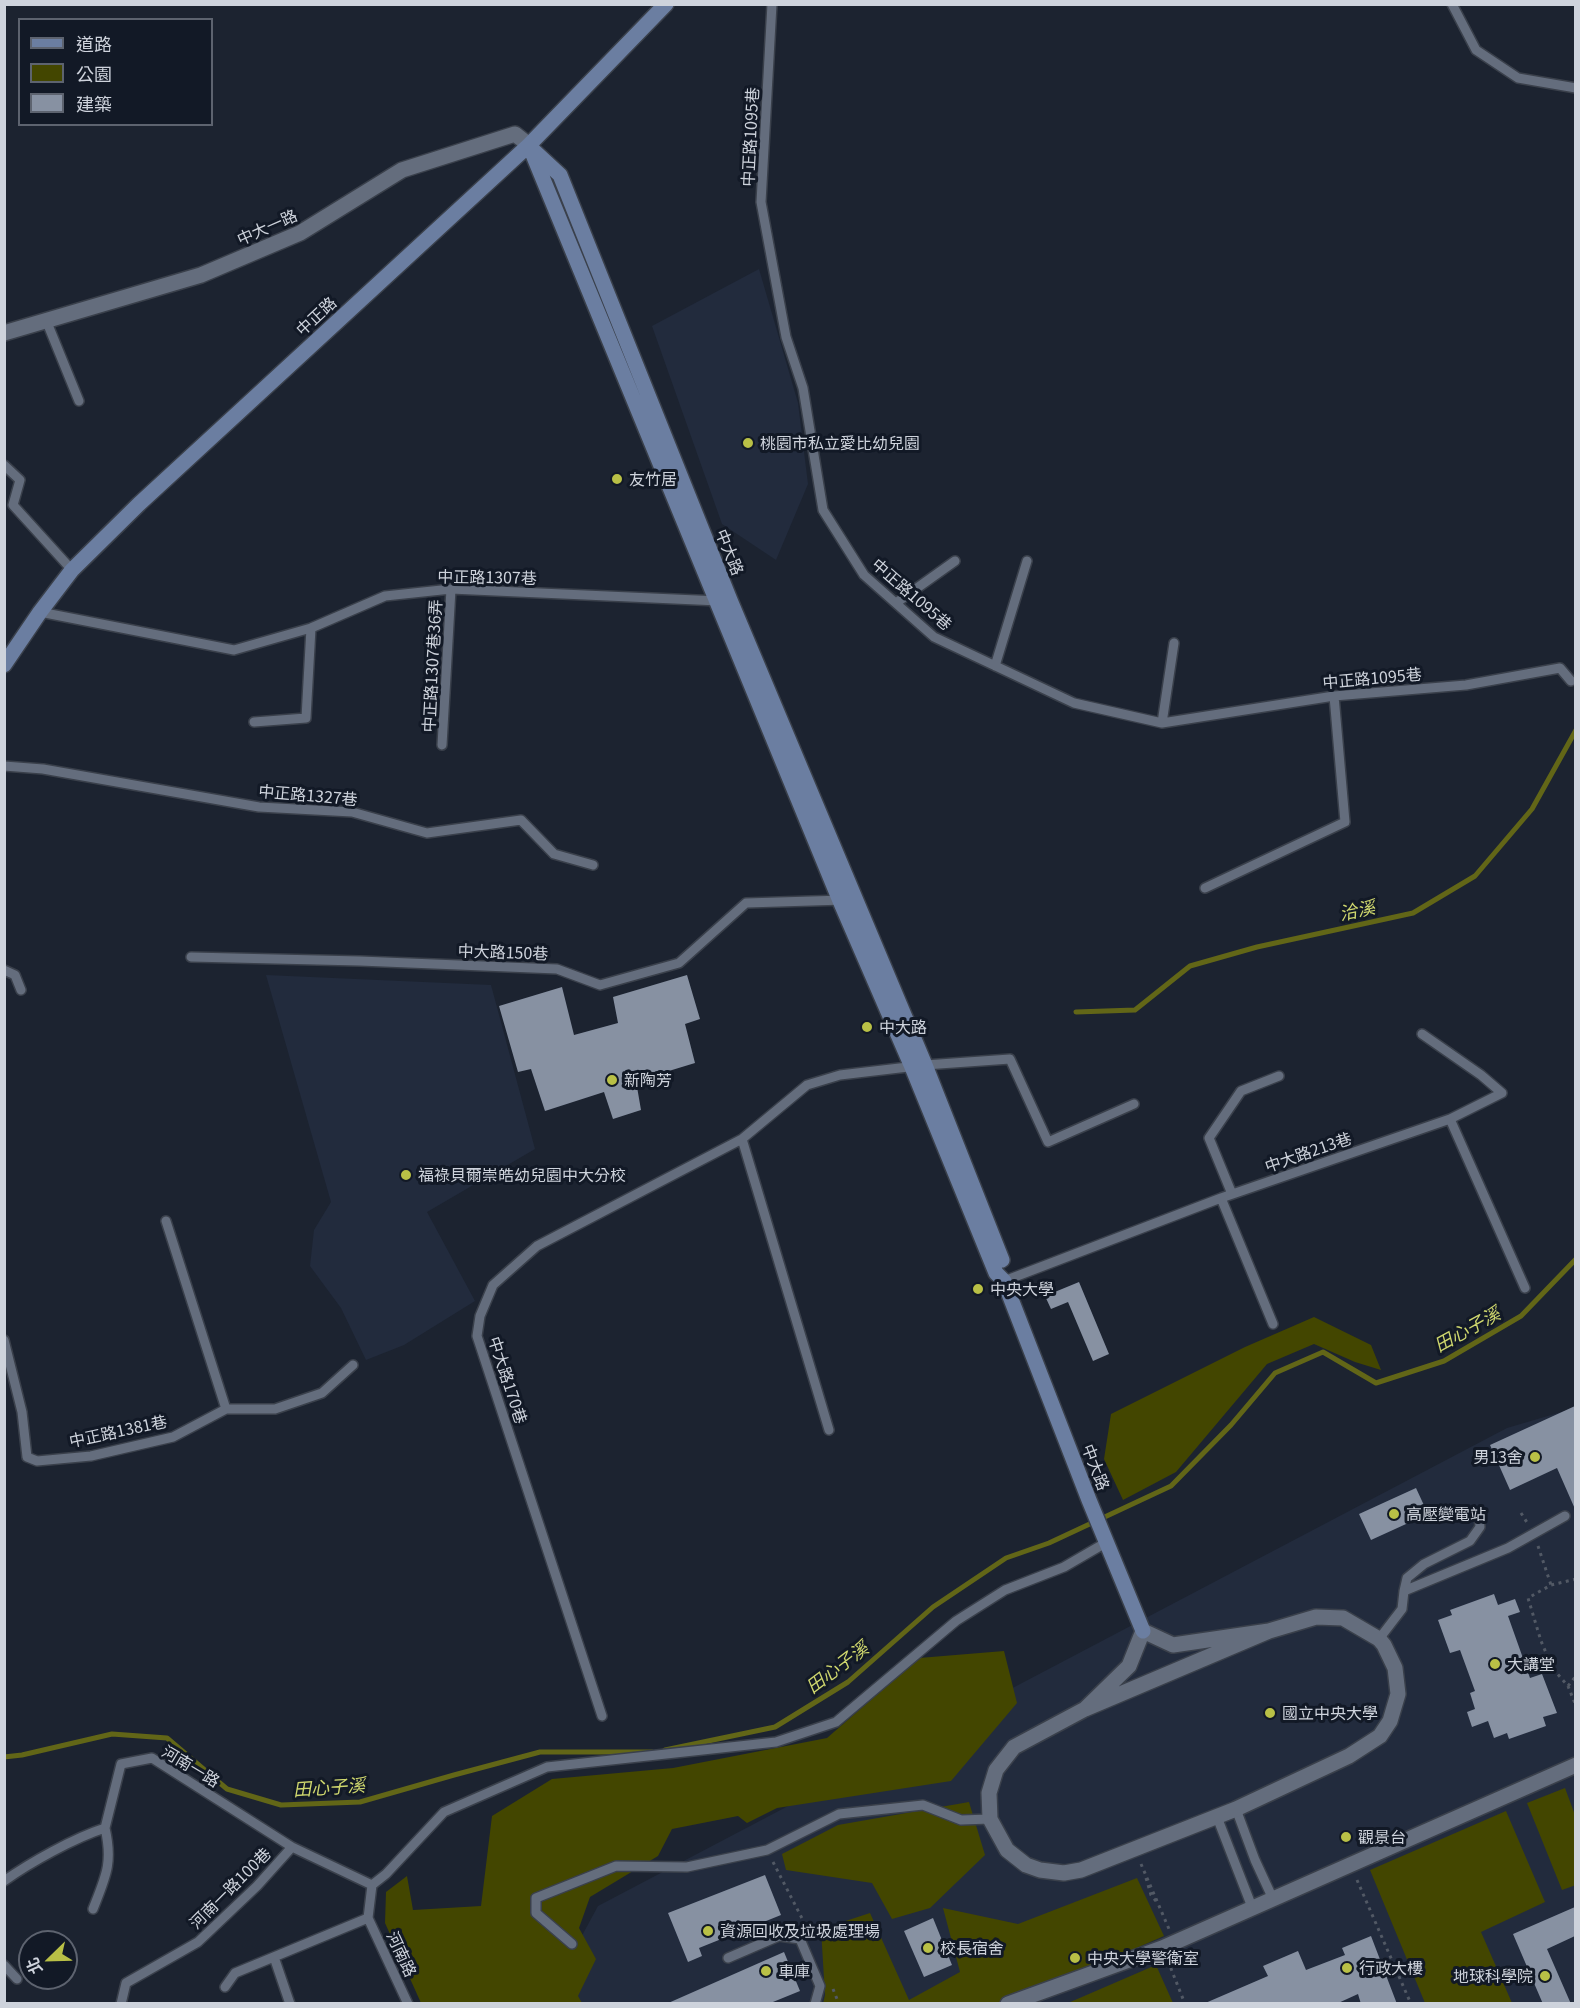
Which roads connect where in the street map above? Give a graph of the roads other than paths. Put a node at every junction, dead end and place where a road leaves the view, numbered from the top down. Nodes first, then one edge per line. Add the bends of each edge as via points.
1 (666, 4) edge
2 (772, 4) edge
3 (1452, 4) edge
4 (1575, 88) edge
5 (529, 145) junction
6 (46, 320) junction
7 (4, 333) edge
8 (79, 401) dead end
9 (4, 465) edge
10 (955, 561) dead end
11 (1027, 561) dead end
12 (72, 570) junction
13 (451, 589) junction
14 (724, 601) junction
15 (896, 603) junction
16 (40, 612) junction
17 (311, 628) junction
18 (1174, 643) dead end
19 (4, 665) edge
20 (995, 666) junction
21 (1571, 681) dead end
22 (1334, 696) junction
23 (254, 722) dead end
24 (1162, 723) junction
25 (442, 745) dead end
26 (4, 766) edge
27 (593, 865) dead end
28 (1205, 888) dead end
29 (848, 900) junction
30 (191, 957) dead end
31 (4, 970) edge
32 (21, 990) dead end
33 (1422, 1034) dead end
34 (918, 1066) junction
35 (1279, 1076) dead end
36 (1134, 1104) dead end
37 (1450, 1119) junction
38 (742, 1139) junction
39 (1232, 1194) junction
40 (1221, 1198) junction
41 (166, 1221) dead end
42 (1004, 1281) junction
43 (1525, 1288) dead end
44 (1273, 1324) dead end
45 (4, 1340) edge
46 (353, 1365) dead end
47 (226, 1409) junction
48 (829, 1430) dead end
49 (1479, 1515) dead end
50 (1566, 1516) dead end
51 (1105, 1538) junction
52 (1404, 1591) junction
53 (1143, 1631) junction
54 (1269, 1631) junction
55 (1379, 1639) junction
56 (1085, 1709) junction
57 (602, 1716) dead end
58 (1575, 1765) edge
59 (1236, 1809) junction
60 (1217, 1817) junction
61 (990, 1819) junction
62 (105, 1828) junction
63 (292, 1847) junction
64 (4, 1881) edge
65 (372, 1885) junction
66 (1273, 1899) junction
67 (1252, 1907) junction
68 (93, 1909) dead end
69 (368, 1918) junction
70 (572, 1944) dead end
71 (274, 1957) junction
72 (728, 1958) dead end
73 (4, 1965) edge
74 (16, 1979) dead end
75 (225, 1987) dead end
76 (121, 2004) edge
77 (290, 2004) edge
78 (408, 2004) edge
79 (814, 2004) edge
80 (1008, 2004) edge

1 - 5 street, 中正路
2 - 15 lane, 中正路1095巷 via 761,202 786,337 803,388 823,510 864,575
3 - 4 lane via 1476,50 1518,78
5 - 6 street, 中大一路 via 515,134 402,170 300,233 201,275
5 - 12 street, 中正路
5 - 14 street, 中大路
6 - 7 street, 中大一路
6 - 8 lane
9 - 12 lane via 20,480 13,505
10 - 15 lane
11 - 20 lane
12 - 16 street, 中正路
13 - 14 lane, 中正路1307巷
13 - 17 lane, 中正路1307巷 via 386,596
13 - 25 lane, 中正路1307巷36弄
14 - 29 street, 中大路
15 - 20 lane, 中正路1095巷 via 934,637
16 - 17 lane, 中正路1307巷 via 234,650
16 - 19 street, 中正路
17 - 23 lane via 306,718
18 - 24 lane
20 - 24 lane, 中正路1095巷 via 1074,703
21 - 22 lane, 中正路1095巷 via 1560,668 1466,685
22 - 24 lane, 中正路1095巷
22 - 28 lane via 1345,822
26 - 27 lane, 中正路1327巷 via 43,769 259,807 352,812 426,833 521,820 554,854
29 - 30 lane, 中大路150巷 via 746,903 679,963 600,985 558,969
29 - 34 street, 中大路
31 - 32 lane via 15,975
33 - 37 lane, 中大路213巷 via 1502,1093
34 - 36 lane, 中大路170巷 via 1010,1059 1048,1142
34 - 38 lane, 中大路170巷 via 840,1075 807,1085
34 - 42 street, 中大路 via 996,1273
35 - 39 lane via 1241,1091 1209,1138
37 - 39 lane, 中大路213巷
37 - 43 lane
38 - 48 lane
38 - 57 lane, 中大路170巷 via 537,1246 493,1285 480,1316 477,1336
39 - 40 lane, 中大路213巷
40 - 42 lane, 中大路213巷
40 - 44 lane
41 - 47 lane
42 - 51 street, 中大路
45 - 47 lane, 中正路1381巷 via 22,1412 27,1457 36,1461 91,1456 173,1437
46 - 47 lane, 中正路1381巷 via 322,1393 275,1409
49 - 52 lane via 1480,1527 1470,1541 1424,1564 1407,1578
50 - 52 lane via 1508,1548
51 - 53 street, 中大路
51 - 65 lane via 1064,1567 1005,1590 956,1621 836,1722 776,1742 547,1767 444,1812
52 - 55 lane via 1402,1609
53 - 54 street via 1173,1646
53 - 56 street via 1129,1666
54 - 55 street via 1316,1617 1343,1618
54 - 56 street
55 - 59 street via 1395,1668 1398,1694 1390,1721 1380,1736 1349,1756
56 - 61 street via 1014,1748 996,1770 989,1793
58 - 66 street
59 - 60 street
59 - 66 lane
60 - 61 street via 1081,1870 1064,1873 1026,1865 1006,1850
60 - 67 lane
61 - 70 lane via 961,1820 923,1805 839,1814 767,1850 687,1868 616,1866 536,1898 536,1913
62 - 63 lane, 河南一路 via 121,1764 152,1758
62 - 64 lane via 88,1833
62 - 68 lane via 110,1850 107,1873
63 - 65 lane, 河南一路
63 - 76 lane, 河南一路100巷 via 198,1942 126,1983
65 - 69 lane
66 - 67 street
67 - 80 street via 1168,1945
69 - 71 lane
69 - 78 lane, 河南路
71 - 75 lane via 235,1972
71 - 77 lane
72 - 79 lane via 779,1936 800,1939 820,1986
73 - 74 lane

